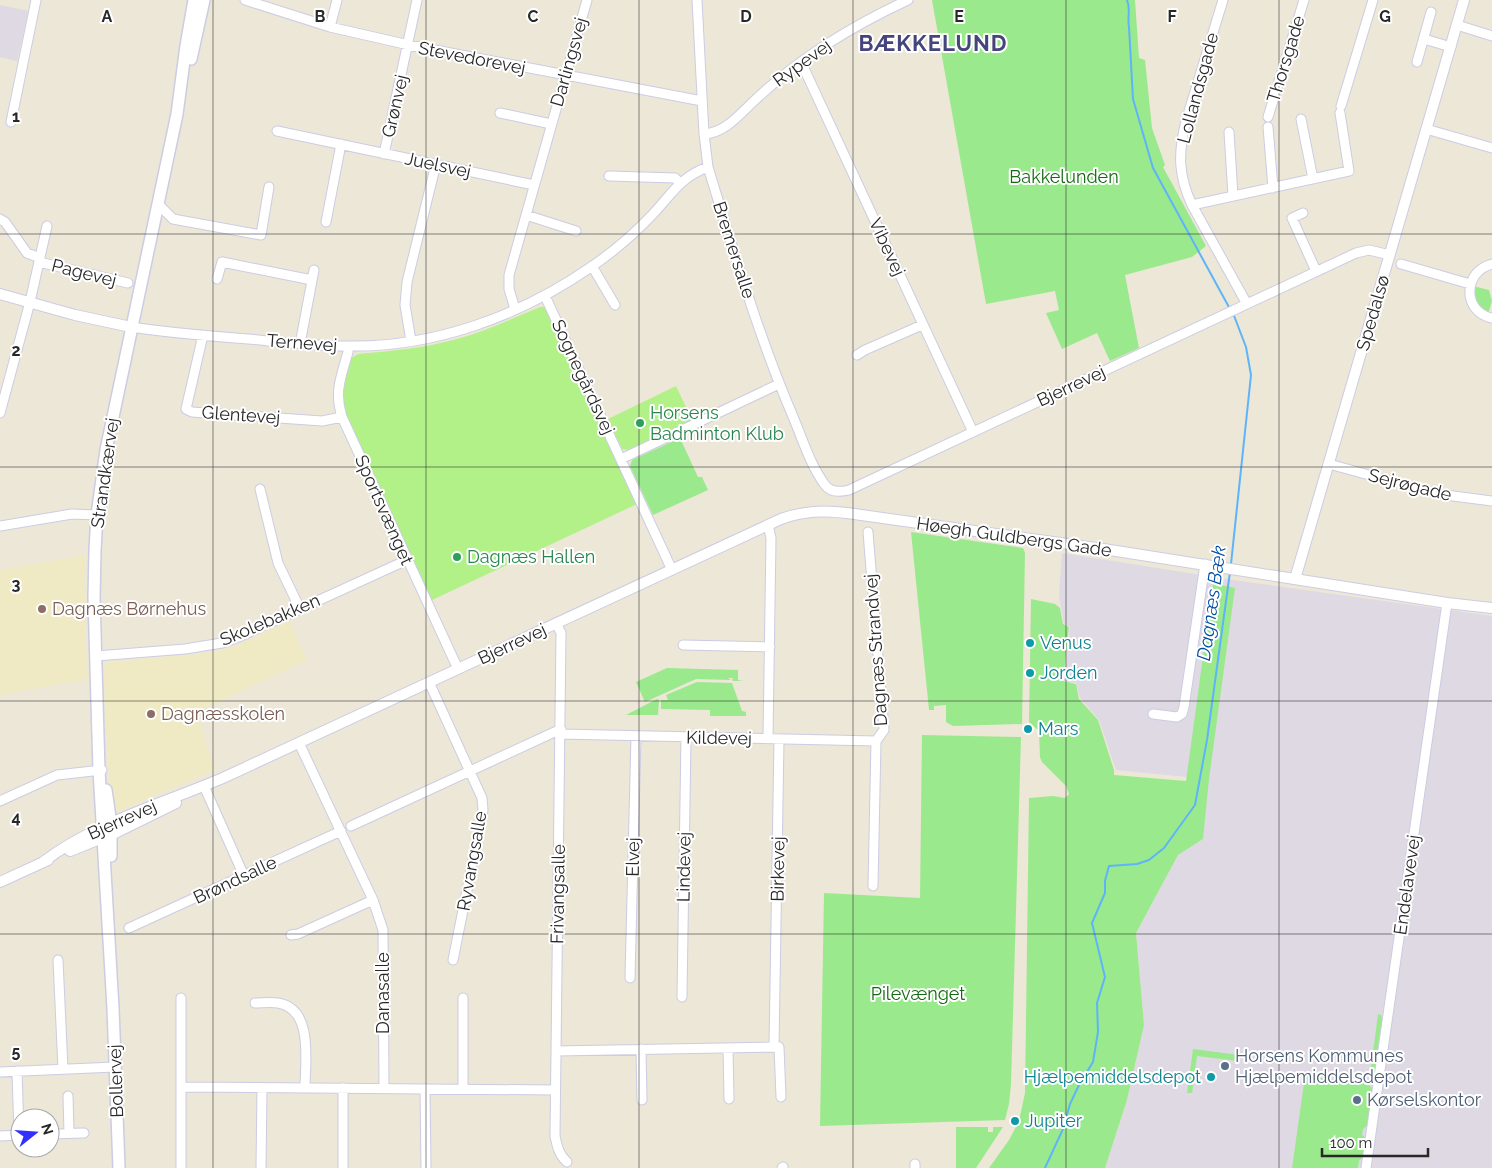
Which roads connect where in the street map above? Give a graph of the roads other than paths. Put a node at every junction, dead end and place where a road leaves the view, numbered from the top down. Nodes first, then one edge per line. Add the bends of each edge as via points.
1 (36, 0) edge
2 (194, 0) edge
3 (204, 0) edge
4 (245, 0) edge
5 (337, 0) edge
6 (417, 0) edge
7 (587, 0) edge
8 (697, 0) edge
9 (908, 0) edge
10 (1223, 0) edge
11 (1304, 0) edge
12 (1373, 0) edge
13 (1464, 0) edge
14 (1431, 12) dead end
15 (1457, 26) junction
16 (330, 27) junction
17 (1492, 36) edge
18 (1424, 39) junction
19 (409, 45) junction
20 (1451, 47) junction
21 (801, 62) junction
22 (1417, 62) dead end
23 (565, 76) junction
24 (702, 101) junction
25 (500, 113) dead end
26 (177, 114) junction
27 (1302, 119) dead end
28 (11, 122) dead end
29 (551, 124) junction
30 (1426, 129) junction
31 (277, 131) dead end
32 (1230, 132) dead end
33 (704, 134) junction
34 (341, 144) junction
35 (1492, 148) edge
36 (384, 154) junction
37 (436, 164) junction
38 (708, 167) junction
39 (609, 176) dead end
40 (1313, 179) junction
41 (680, 183) junction
42 (534, 185) junction
43 (269, 187) dead end
44 (1273, 188) junction
45 (1233, 196) junction
46 (158, 204) junction
47 (1192, 205) junction
48 (1303, 213) dead end
49 (526, 215) junction
50 (0, 219) edge
51 (326, 222) dead end
52 (47, 226) dead end
53 (576, 231) dead end
54 (1390, 255) junction
55 (39, 260) junction
56 (1401, 264) dead end
57 (1492, 264) edge
58 (592, 266) junction
59 (314, 270) dead end
60 (1316, 271) junction
61 (217, 279) dead end
62 (312, 280) junction
63 (128, 283) dead end
64 (1470, 284) junction
65 (0, 294) edge
66 (545, 296) junction
67 (30, 302) junction
68 (615, 305) dead end
69 (1245, 305) junction
70 (515, 309) junction
71 (1492, 318) edge
72 (922, 325) junction
73 (131, 326) junction
74 (203, 335) junction
75 (412, 341) junction
76 (300, 344) junction
77 (348, 346) junction
78 (858, 355) dead end
79 (779, 384) junction
80 (0, 413) edge
81 (342, 417) junction
82 (973, 432) junction
83 (621, 459) junction
84 (1329, 464) junction
85 (826, 486) joint
86 (260, 489) dead end
87 (1492, 501) edge
88 (823, 510) joint
89 (97, 515) junction
90 (768, 525) junction
91 (0, 526) edge
92 (868, 532) dead end
93 (407, 560) junction
94 (1205, 564) junction
95 (672, 570) junction
96 (1295, 579) junction
97 (1447, 603) junction
98 (1492, 608) edge
99 (300, 610) junction
100 (556, 623) junction
101 (683, 646) dead end
102 (770, 647) junction
103 (96, 656) junction
104 (458, 669) junction
105 (428, 682) junction
106 (1153, 714) dead end
107 (561, 732) junction
108 (636, 736) junction
109 (686, 737) junction
110 (768, 738) junction
111 (779, 739) junction
112 (876, 741) junction
113 (299, 743) junction
114 (100, 770) junction
115 (470, 771) junction
116 (204, 786) junction
117 (0, 801) edge
118 (351, 826) dead end
119 (107, 831) junction
120 (342, 831) junction
121 (244, 876) junction
122 (0, 882) edge
123 (874, 886) dead end
124 (373, 900) junction
125 (130, 928) dead end
126 (291, 935) dead end
127 (58, 960) dead end
128 (453, 960) dead end
129 (630, 978) dead end
130 (682, 997) dead end
131 (181, 998) dead end
132 (463, 998) dead end
133 (255, 1003) dead end
134 (774, 1047) junction
135 (728, 1048) junction
136 (642, 1049) junction
137 (556, 1051) junction
138 (115, 1067) junction
139 (63, 1069) junction
140 (18, 1071) junction
141 (0, 1072) edge
142 (182, 1088) junction
143 (262, 1088) junction
144 (305, 1088) junction
145 (343, 1088) junction
146 (384, 1088) junction
147 (425, 1089) junction
148 (463, 1089) junction
149 (555, 1090) junction
150 (68, 1096) dead end
151 (780, 1097) dead end
152 (729, 1099) dead end
153 (642, 1100) dead end
154 (19, 1108) edge
155 (60, 1133) edge
156 (69, 1133) junction
157 (84, 1133) dead end
158 (567, 1162) dead end
159 (119, 1168) edge
160 (181, 1168) edge
161 (261, 1168) edge
162 (343, 1168) edge
163 (426, 1168) edge
164 (1366, 1168) edge

1 - 28 street
2 - 26 main road, Strandkærvej
3 - 26 main road, Strandkærvej
4 - 16 street, Stevedorevej
5 - 16 street
6 - 19 street, Grønvej
7 - 23 street, Darlingsvej
8 - 24 street, Bremersalle
9 - 21 street, Rypevej via 870,18
10 - 47 street, Lollandsgade via 1181,138 1181,174
11 - 44 street, Thorsgade via 1268,122
12 - 40 street via 1340,110 1349,171
13 - 15 street, Spedalsø
14 - 18 street
15 - 17 street
15 - 20 street, Spedalsø
16 - 19 street, Stevedorevej
18 - 20 street
18 - 22 street
19 - 23 street, Stevedorevej
19 - 36 street, Grønvej
20 - 30 street, Spedalsø
21 - 33 street, Rypevej via 732,123
21 - 72 street, Vibevej
23 - 24 street, Stevedorevej
23 - 29 street, Darlingsvej
24 - 33 street, Bremersalle
25 - 29 street, Darlingsvej
26 - 46 main road, Strandkærvej
27 - 40 street
29 - 42 street, Darlingsvej
30 - 35 street
30 - 54 street, Spedalsø
31 - 34 street, Juelsvej
32 - 45 street
33 - 38 street, Bremersalle
34 - 36 street, Juelsvej
34 - 51 street
36 - 37 street, Juelsvej
37 - 42 street, Juelsvej
37 - 75 street via 407,282 405,305
38 - 41 street, Ternevej
38 - 79 street, Bremersalle
39 - 41 street via 675,178
40 - 44 street
41 - 58 street, Ternevej via 652,215
42 - 49 street, Darlingsvej
43 - 46 street via 261,235 173,218
44 - 45 street
45 - 47 street
46 - 73 main road, Strandkærvej
47 - 69 street, Lollandsgade
48 - 60 street via 1292,218
49 - 53 street
49 - 70 street, Darlingsvej via 509,275
50 - 55 street, Pagevej via 27,253
52 - 55 street, Pagevej
54 - 60 street, Bjerrevej via 1363,251
54 - 84 street, Spedalsø
55 - 63 street, Pagevej
55 - 67 street, Pagevej
56 - 64 street
57 - 64 street via 1483,267
58 - 66 street, Ternevej
58 - 68 street
59 - 62 street
60 - 69 street, Bjerrevej
61 - 62 street via 222,262
62 - 76 street
64 - 71 street via 1473,305 1483,315
65 - 67 street, Ternevej
66 - 70 street, Ternevej
66 - 83 street, Sognegårdsvej
67 - 73 street, Ternevej
67 - 80 street, Pagevej
69 - 82 street, Bjerrevej
70 - 75 street, Ternevej via 476,325
72 - 78 street
72 - 82 street, Vibevej
73 - 74 street, Ternevej
73 - 89 main road, Strandkærvej via 106,450
74 - 76 street, Ternevej
74 - 81 street, Glentevej via 186,409 322,421
75 - 77 street, Ternevej
76 - 77 street, Ternevej
77 - 81 street, Sportsvænget via 338,387
79 - 83 street
79 - 85 street, Bremersalle via 812,462
81 - 93 street, Sportsvænget
82 - 85 street, Bjerrevej via 849,490 840,492
83 - 95 street, Sognegårdsvej
84 - 87 street, Sejrøgade via 1438,494
84 - 96 street, Spedalsø
86 - 99 street via 278,563
88 - 90 street, Bjerrevej via 796,514
88 - 94 street, Høegh Guldbergs Gade
89 - 91 street via 72,514
89 - 103 main road, Strandkærvej
90 - 95 street, Bjerrevej
90 - 102 street via 771,538
92 - 112 street, Dagnæs Strandvej via 884,730
93 - 99 street, Skolebakken
93 - 104 street, Sportsvænget
94 - 96 street, Høegh Guldbergs Gade
94 - 106 street via 1182,714 1177,717
95 - 100 street, Bjerrevej
96 - 97 street, Høegh Guldbergs Gade
97 - 98 street, Høegh Guldbergs Gade
97 - 164 street, Endelavevej
99 - 103 street, Skolebakken via 222,643
100 - 104 street, Bjerrevej
100 - 107 street, Frivangsalle via 561,634
101 - 102 street
102 - 110 street
103 - 114 main road, Strandkærvej
104 - 105 street, Bjerrevej
105 - 113 street, Bjerrevej
105 - 115 street, Ryvangsalle
107 - 108 street, Kildevej
107 - 115 street
107 - 137 street, Frivangsalle
108 - 109 street, Kildevej
108 - 129 street, Elvej
109 - 110 street, Kildevej
109 - 130 street, Lindevej
110 - 111 street, Kildevej
111 - 112 street, Kildevej
111 - 134 street, Birkevej
112 - 123 street, Dagnæs Strandvej
113 - 116 street, Bjerrevej
113 - 120 street, Danasalle
114 - 117 street via 57,775
114 - 119 main road, Strandkærvej
115 - 118 street
115 - 128 street, Ryvangsalle via 482,798 483,810
116 - 119 street, Bjerrevej
116 - 121 street
119 - 122 street, Bjerrevej
119 - 138 main road, Bollervej
120 - 121 street, Brøndsalle
120 - 124 street, Danasalle
121 - 125 street, Brøndsalle
124 - 126 street
124 - 146 street, Danasalle via 383,930
127 - 139 street
131 - 142 street
132 - 148 street
133 - 144 street via 279,1003 298,1014 306,1041
134 - 135 street
134 - 151 street, Birkevej via 780,1047
135 - 136 street
135 - 152 street
136 - 137 street
136 - 153 street
137 - 149 street, Frivangsalle
138 - 139 street
138 - 159 main road, Bollervej
139 - 140 street
140 - 141 street
140 - 154 street
142 - 143 street
142 - 160 street
143 - 144 street
143 - 161 street
144 - 145 street
145 - 146 street
145 - 162 street
146 - 147 street
147 - 148 street
147 - 163 street
148 - 149 street
149 - 158 street, Frivangsalle via 555,1136 562,1158
150 - 156 street
155 - 156 street
156 - 157 street

